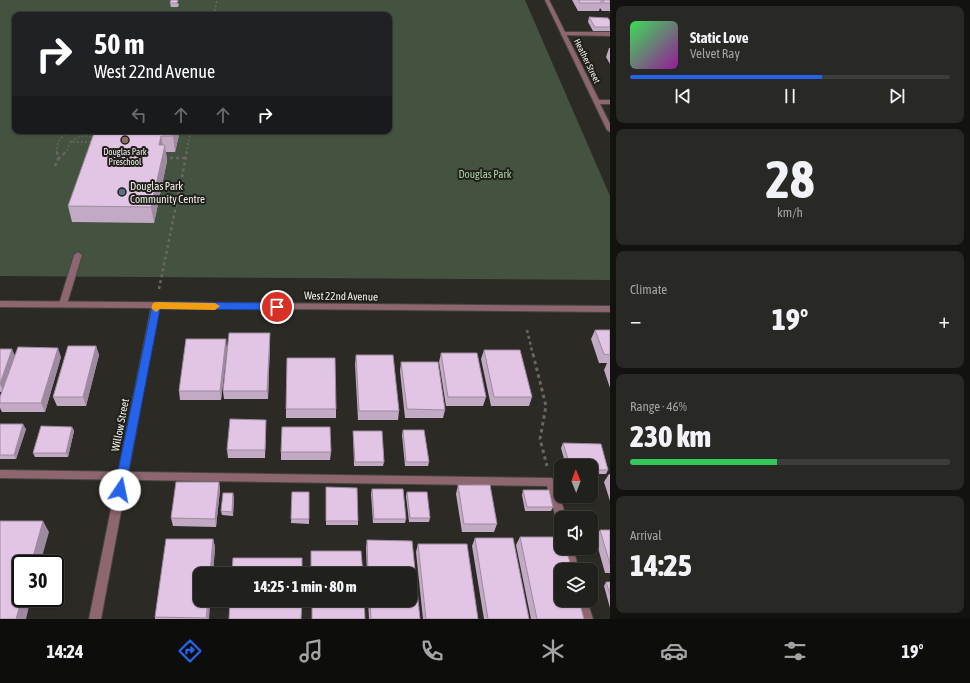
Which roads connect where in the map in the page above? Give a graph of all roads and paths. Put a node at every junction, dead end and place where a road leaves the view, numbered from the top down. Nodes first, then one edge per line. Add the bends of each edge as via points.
1 (217, 0) edge
2 (547, 0) edge
3 (215, 12) edge
4 (564, 34) junction
5 (610, 34) edge
6 (596, 102) junction
7 (610, 102) edge
8 (610, 130) edge
9 (65, 134) edge
10 (190, 134) edge
11 (98, 139) edge
12 (70, 142) junction
13 (92, 142) edge
14 (162, 158) edge
15 (186, 158) junction
16 (58, 159) junction
17 (55, 166) dead end
18 (78, 255) dead end
19 (0, 304) edge
20 (63, 304) junction
21 (156, 306) junction
22 (610, 309) edge
23 (527, 330) dead end
24 (0, 474) edge
25 (123, 476) junction
26 (551, 482) junction
27 (559, 511) edge
28 (584, 607) edge
29 (95, 619) edge
30 (587, 619) edge

1 - 3 path
2 - 4 street, Heather Street
4 - 5 street
4 - 6 street, Heather Street
6 - 7 street
6 - 8 street, Heather Street
9 - 16 path via 57,142 55,152
10 - 15 path
11 - 12 path via 83,136
12 - 13 path
12 - 16 path via 67,150
14 - 15 path
15 - 21 path
16 - 17 path
18 - 20 street
19 - 20 street, West 22nd Avenue
20 - 21 street, West 22nd Avenue
21 - 22 street, West 22nd Avenue
21 - 25 street, Willow Street
23 - 26 path via 546,406 540,439
24 - 25 street
25 - 26 street
25 - 29 street, Willow Street
26 - 27 street
28 - 30 street

